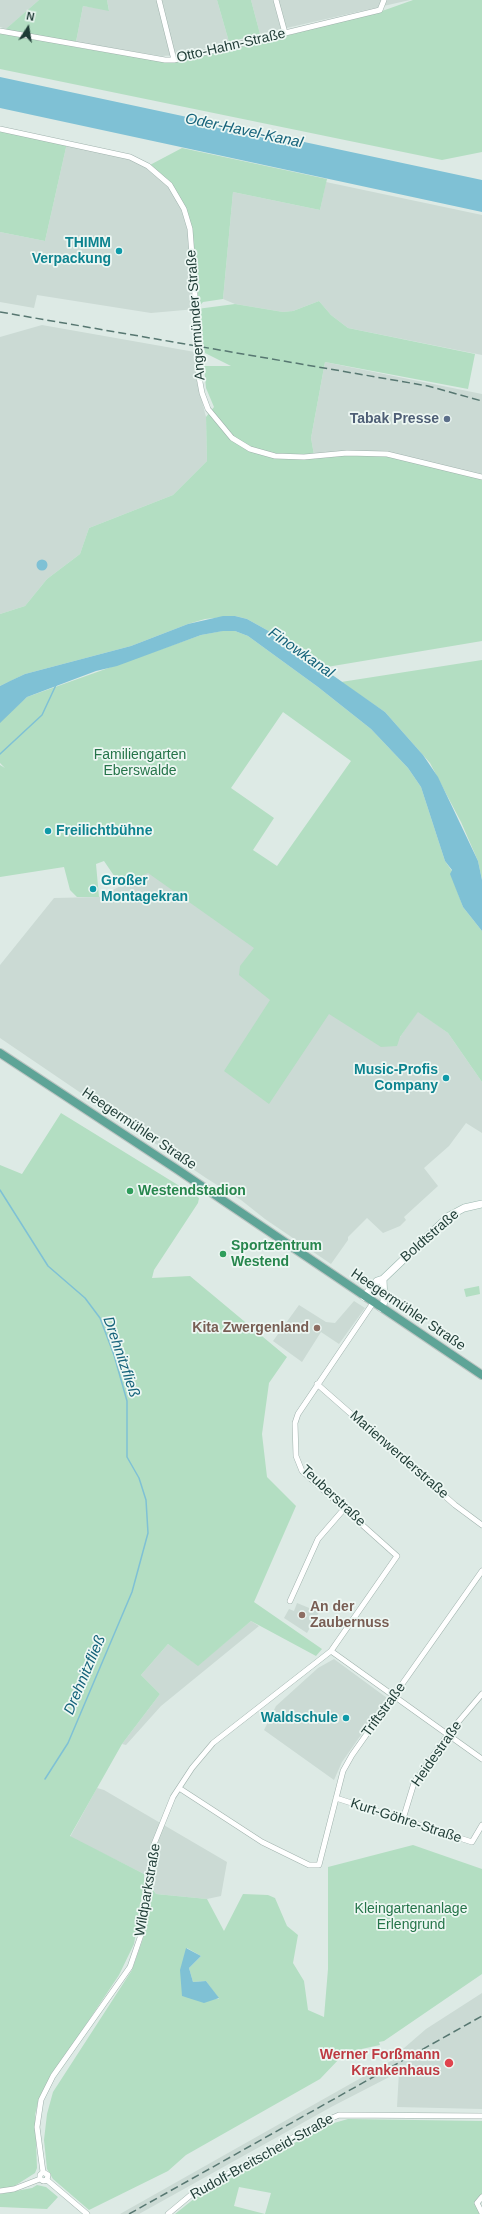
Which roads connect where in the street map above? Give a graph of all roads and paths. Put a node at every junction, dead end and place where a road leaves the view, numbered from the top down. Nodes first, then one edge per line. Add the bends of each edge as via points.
1 (159, 0) edge
2 (276, 0) edge
3 (384, 1) edge
4 (0, 31) edge
5 (285, 33) junction
6 (174, 60) junction
7 (0, 129) edge
8 (482, 476) edge
9 (0, 1053) edge
10 (482, 1204) edge
11 (383, 1279) junction
12 (364, 1297) junction
13 (373, 1303) junction
14 (380, 1308) junction
15 (482, 1375) edge
16 (317, 1384) junction
17 (344, 1508) junction
18 (482, 1525) edge
19 (397, 1556) joint
20 (482, 1571) edge
21 (290, 1601) dead end
22 (331, 1651) junction
23 (482, 1694) edge
24 (395, 1696) junction
25 (448, 1734) junction
26 (482, 1759) edge
27 (179, 1788) junction
28 (336, 1798) junction
29 (403, 1819) junction
30 (482, 1826) edge
31 (482, 2116) edge
32 (43, 2172) junction
33 (40, 2179) junction
34 (47, 2180) junction
35 (0, 2191) edge
36 (482, 2197) edge
37 (482, 2213) edge
38 (88, 2214) edge
39 (168, 2214) edge

1 - 6 street
2 - 5 street
3 - 5 street, Otto-Hahn-Straße via 380,10
4 - 6 street, Otto-Hahn-Straße
5 - 6 street, Otto-Hahn-Straße
7 - 8 street, Angermünder Straße via 130,158 149,167 170,185 184,209 190,229 202,393 208,409 232,438 250,448 275,456 304,457 347,452 387,454
9 - 12 main road, Heegermühler Straße
10 - 11 main road, Boldtstraße via 464,1208 449,1216
11 - 12 main road, Boldtstraße via 377,1281
11 - 14 main road via 384,1302
12 - 13 main road, Heegermühler Straße
13 - 14 main road, Heegermühler Straße
13 - 16 street, Teuberstraße
14 - 15 main road, Heegermühler Straße
16 - 17 street, Teuberstraße via 295,1423 296,1456 302,1472
16 - 18 street, Marienwerderstraße via 455,1505
17 - 19 street, Teuberstraße
17 - 21 street via 318,1539
19 - 22 street, Wildparkstraße
20 - 24 street, Triftstraße
22 - 24 street
22 - 27 street, Wildparkstraße via 213,1743
23 - 25 street, Heidestraße
24 - 25 street
24 - 28 street, Triftstraße via 352,1755 343,1771
25 - 26 street
25 - 29 street, Heidestraße via 414,1783
27 - 28 street, Triftstraße via 262,1842 309,1865 319,1865
27 - 32 street, Wildparkstraße via 169,1805 154,1844 142,1932 130,1967 53,2076 41,2100 37,2127
28 - 29 street, Kurt-Göhre-Straße
29 - 30 street, Kurt-Göhre-Straße via 472,1842
31 - 39 street, Rudolf-Breitscheid-Straße via 339,2115 314,2126 192,2194
32 - 33 street
32 - 34 street, Wildparkstraße via 48,2174
33 - 34 street
33 - 35 street via 14,2189
34 - 38 street, Wildparkstraße
36 - 37 street via 477,2202

